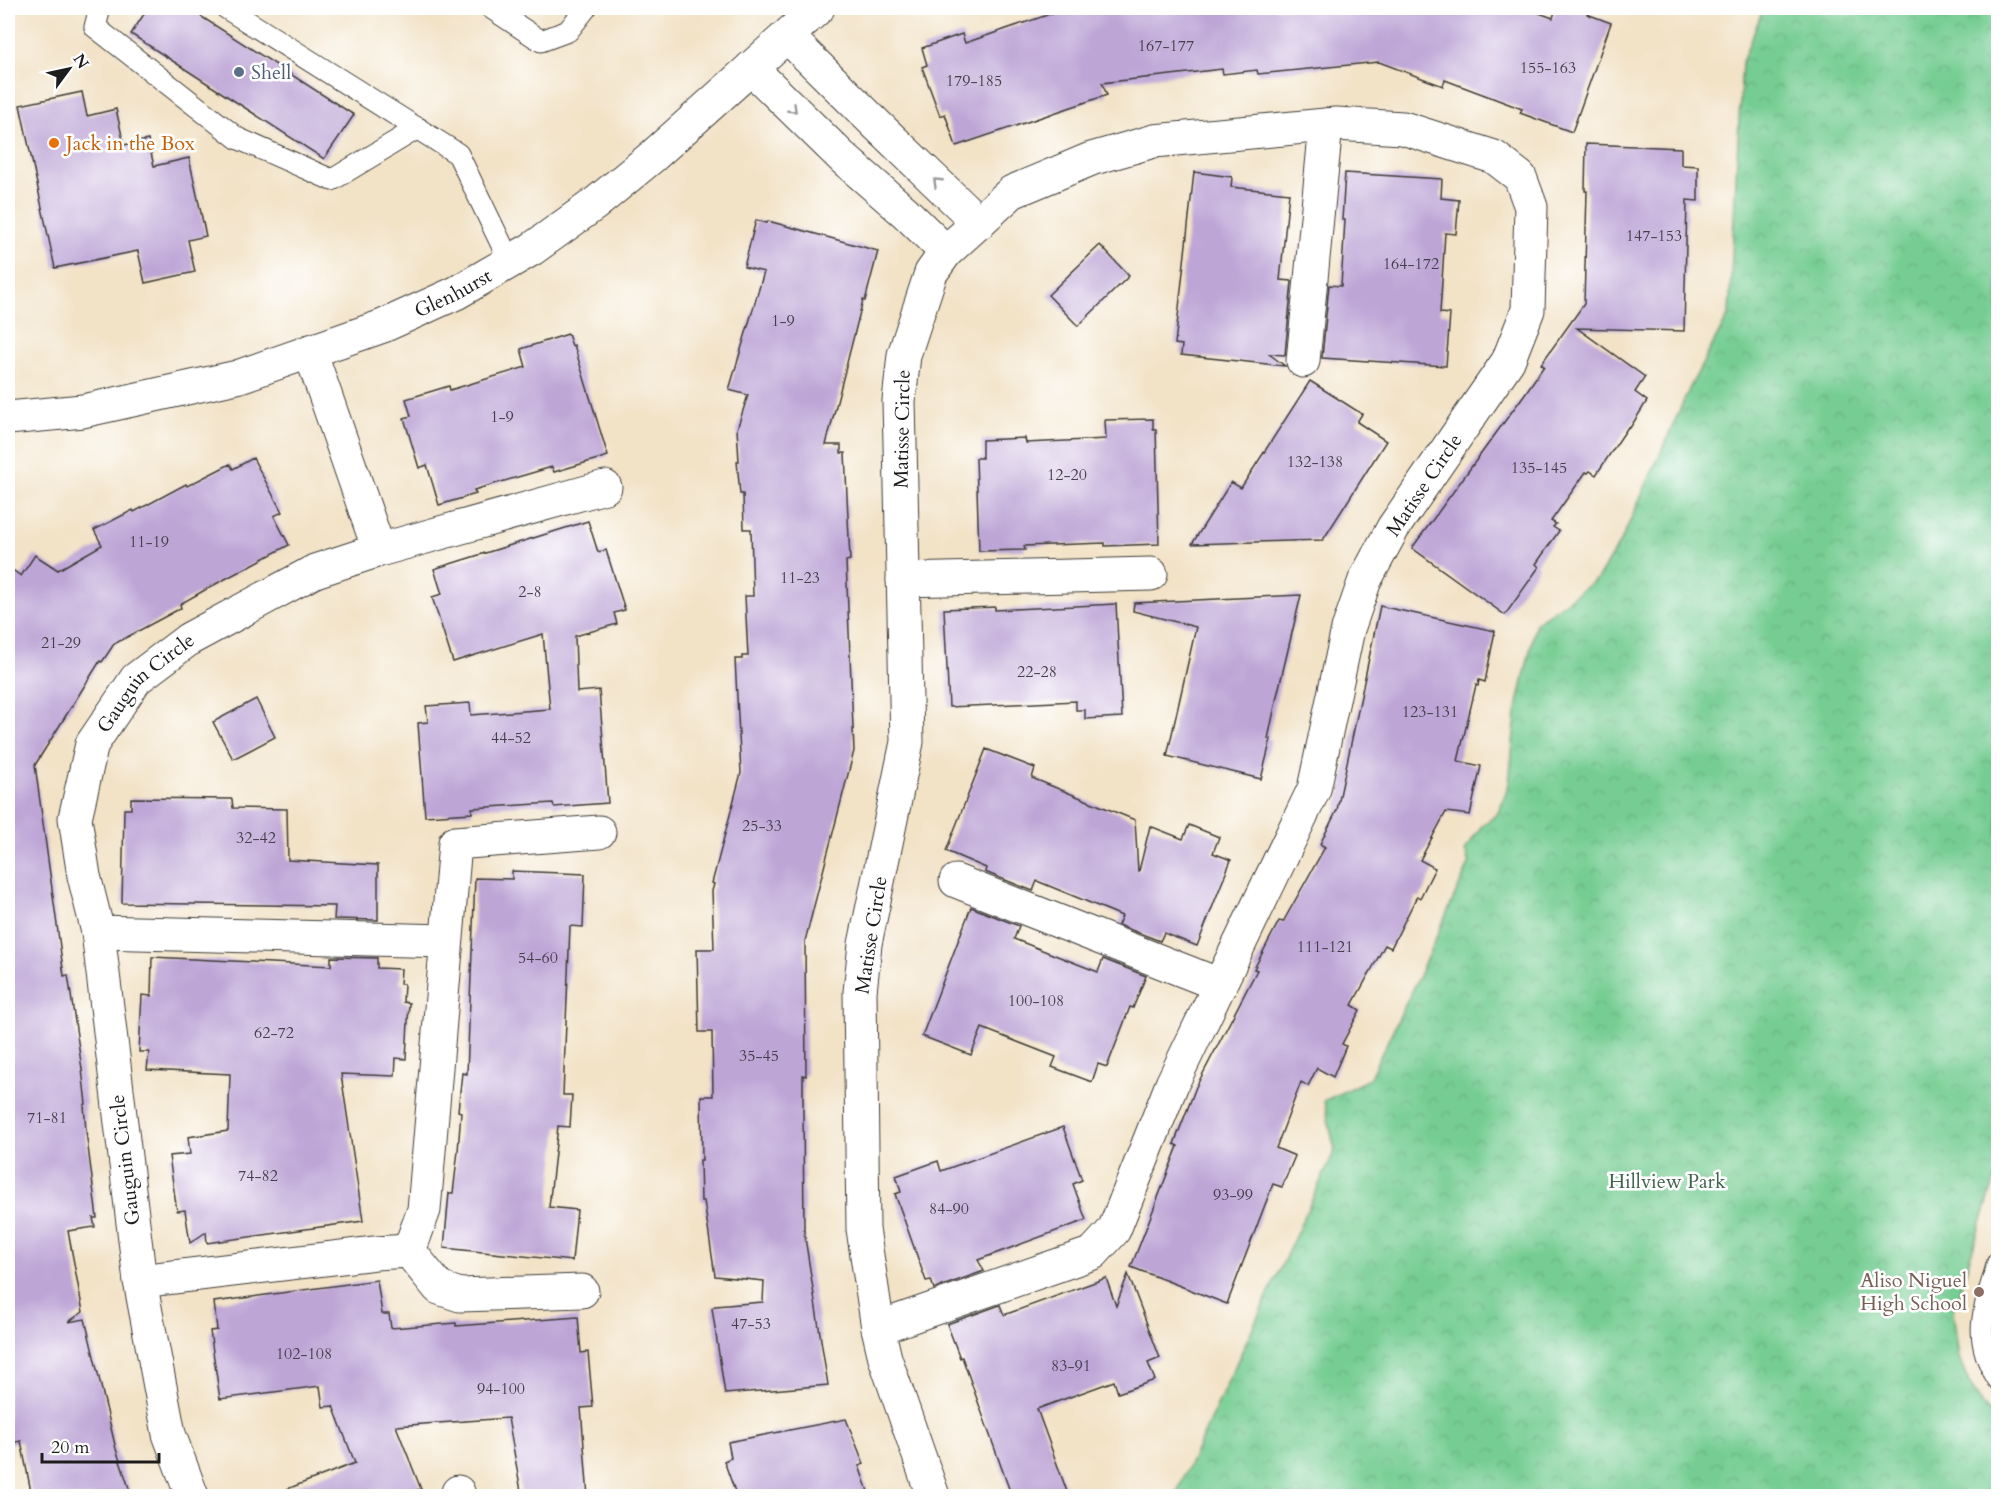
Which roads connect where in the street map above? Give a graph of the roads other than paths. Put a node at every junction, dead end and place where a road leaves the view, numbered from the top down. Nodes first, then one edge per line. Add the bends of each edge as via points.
1 (100, 8) edge
2 (226, 8) edge
3 (491, 8) edge
4 (586, 8) edge
5 (818, 8) edge
6 (787, 36) junction
7 (751, 68) junction
8 (1326, 125) junction
9 (418, 128) junction
10 (979, 223) junction
11 (946, 252) junction
12 (510, 262) junction
13 (310, 351) junction
14 (1303, 361) dead end
15 (8, 418) edge
16 (605, 487) dead end
17 (379, 550) junction
18 (1151, 574) dead end
19 (903, 580) junction
20 (599, 832) dead end
21 (956, 881) dead end
22 (98, 932) junction
23 (446, 941) junction
24 (1220, 985) junction
25 (409, 1251) junction
26 (1998, 1262) edge
27 (140, 1281) junction
28 (582, 1291) dead end
29 (878, 1328) junction
30 (1998, 1379) edge
31 (192, 1497) edge
32 (933, 1497) edge

1 - 9 lane via 95,27 237,138 332,180
2 - 9 lane
3 - 4 lane via 541,41 568,30
5 - 6 street, Glenhurst
6 - 7 street, Glenhurst
10 -> 6 street
7 -> 11 street
7 - 12 street, Glenhurst via 604,196
8 - 10 street, Matisse Circle via 1154,141 1091,159 1012,192
8 - 14 street
8 - 24 street, Matisse Circle via 1403,128 1494,158 1520,177 1531,207 1528,310 1508,361 1393,528 1365,580 1348,629 1314,789
9 - 12 lane via 458,154
10 - 11 street, Matisse Circle
11 - 19 street, Matisse Circle via 931,273 904,355 899,401
12 - 13 street, Glenhurst via 456,293 383,326
13 - 15 street, Glenhurst via 237,377 83,411
13 - 17 street
16 - 17 street, Gauguin Circle
17 - 22 street, Gauguin Circle via 315,571 189,639 136,679 92,744 75,818
18 - 19 street
19 - 29 street, Matisse Circle via 907,742 860,992 863,1229
20 - 23 street via 455,843
21 - 24 street
22 - 23 street
22 - 27 street, Gauguin Circle
23 - 25 street via 424,1210
24 - 29 street, Matisse Circle via 1172,1084 1114,1230 1093,1253
25 - 27 street
25 - 28 street via 439,1288 460,1295
26 - 30 lane via 1981,1321 1983,1347
27 - 31 street, Gauguin Circle via 169,1434
29 - 32 street, Matisse Circle

